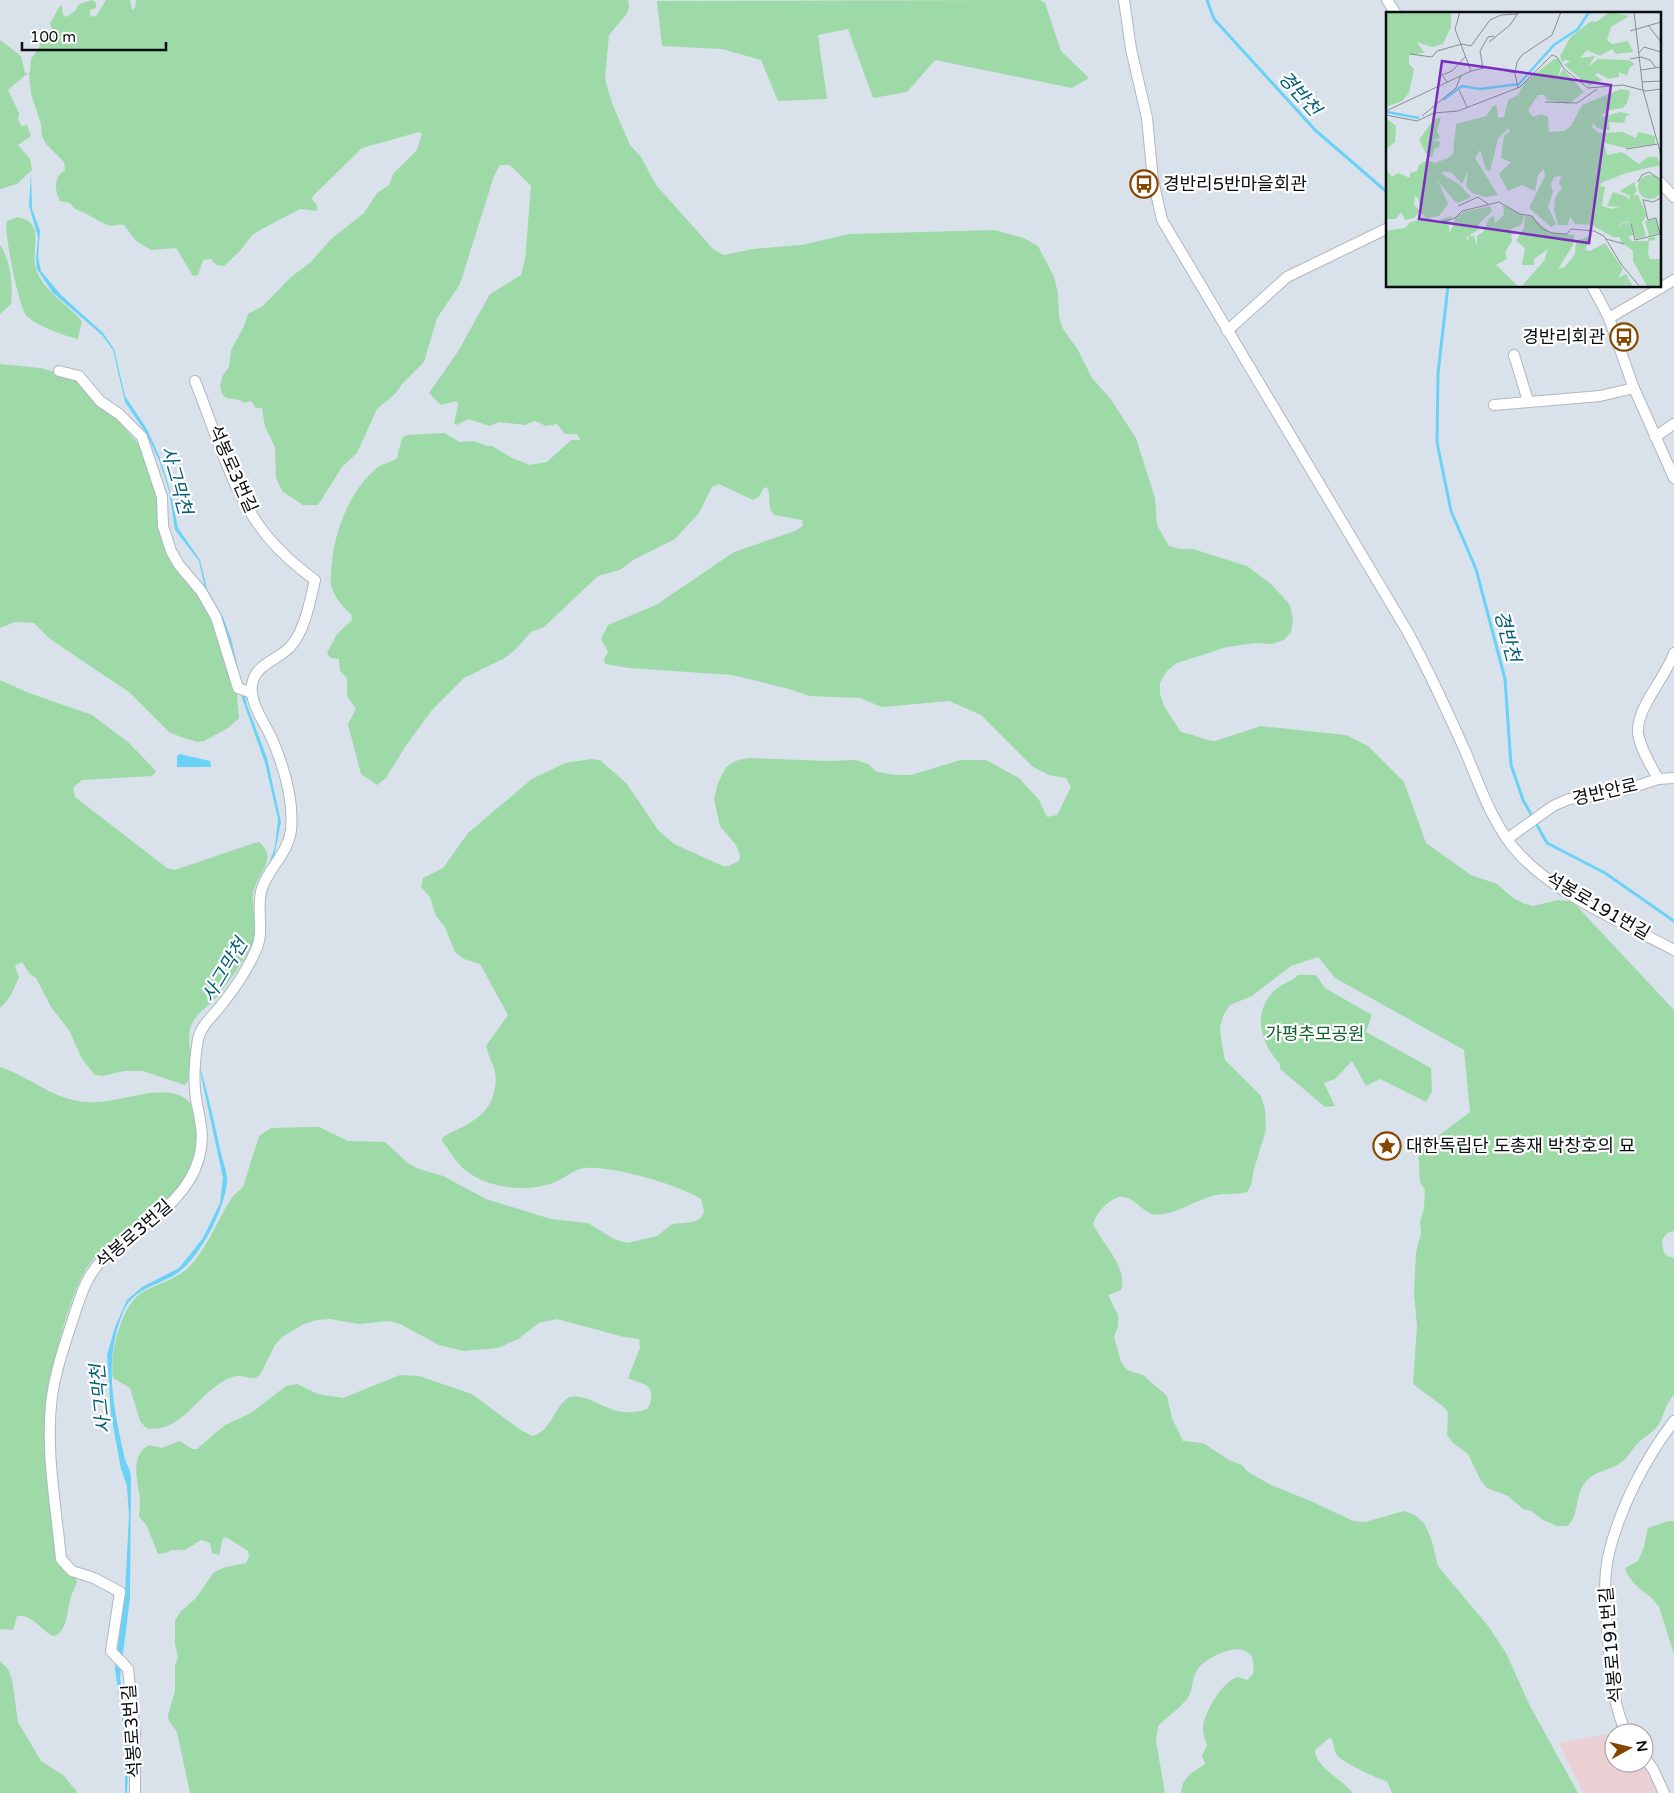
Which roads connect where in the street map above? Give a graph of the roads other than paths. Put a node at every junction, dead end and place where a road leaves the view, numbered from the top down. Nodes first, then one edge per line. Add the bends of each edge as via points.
1 (1124, 0) edge
2 (1387, 0) edge
3 (1395, 12) edge
4 (1662, 184) edge
5 (1674, 197) edge
6 (1386, 229) edge
7 (1674, 280) edge
8 (1662, 287) edge
9 (1593, 288) edge
10 (1660, 288) edge
11 (1609, 318) junction
12 (1227, 331) junction
13 (1514, 355) dead end
14 (59, 371) dead end
15 (195, 381) dead end
16 (1634, 388) junction
17 (1528, 401) junction
18 (1494, 405) dead end
19 (1674, 424) edge
20 (1656, 437) junction
21 (1674, 478) edge
22 (1674, 653) edge
23 (251, 693) junction
24 (1674, 778) edge
25 (1658, 779) junction
26 (1507, 839) junction
27 (1674, 950) edge
28 (1674, 1421) edge
29 (1621, 1723) edge
30 (1654, 1771) edge
31 (135, 1793) edge
32 (1664, 1793) edge

1 - 12 street, 석봉로191번길 via 1131,49 1147,118 1158,209 1174,244
2 - 3 street
4 - 5 street
6 - 12 street via 1287,277
7 - 8 street
9 - 11 street
10 - 11 street
11 - 16 street
12 - 26 street, 석봉로191번길 via 1429,671 1478,783
13 - 17 street
14 - 23 street via 79,376 100,401 142,437 162,497 163,526 171,551 216,617 238,688
15 - 23 street, 석봉로3번길 via 234,481 250,510 276,548 315,580 308,607 292,644 264,665 256,675
16 - 17 street via 1600,396
16 - 20 street
17 - 18 street
19 - 20 street
20 - 21 street
22 - 25 street, 경반안로 via 1639,722 1640,741
23 - 31 street, 석봉로3번길 via 286,780 291,827 286,848 262,887 259,903 261,932 256,952 198,1038 195,1088 203,1132 198,1160 184,1189 170,1205 109,1253 86,1279 63,1350 52,1399 49,1451 61,1559 72,1571 120,1592 111,1651 128,1668 136,1735
24 - 25 street, 경반안로
25 - 26 street, 경반안로 via 1615,793 1569,799 1553,806
26 - 27 street, 석봉로191번길 via 1530,864 1568,891
28 - 29 street, 석봉로191번길 via 1660,1439 1629,1500 1608,1558 1606,1618 1613,1690
30 - 32 street

